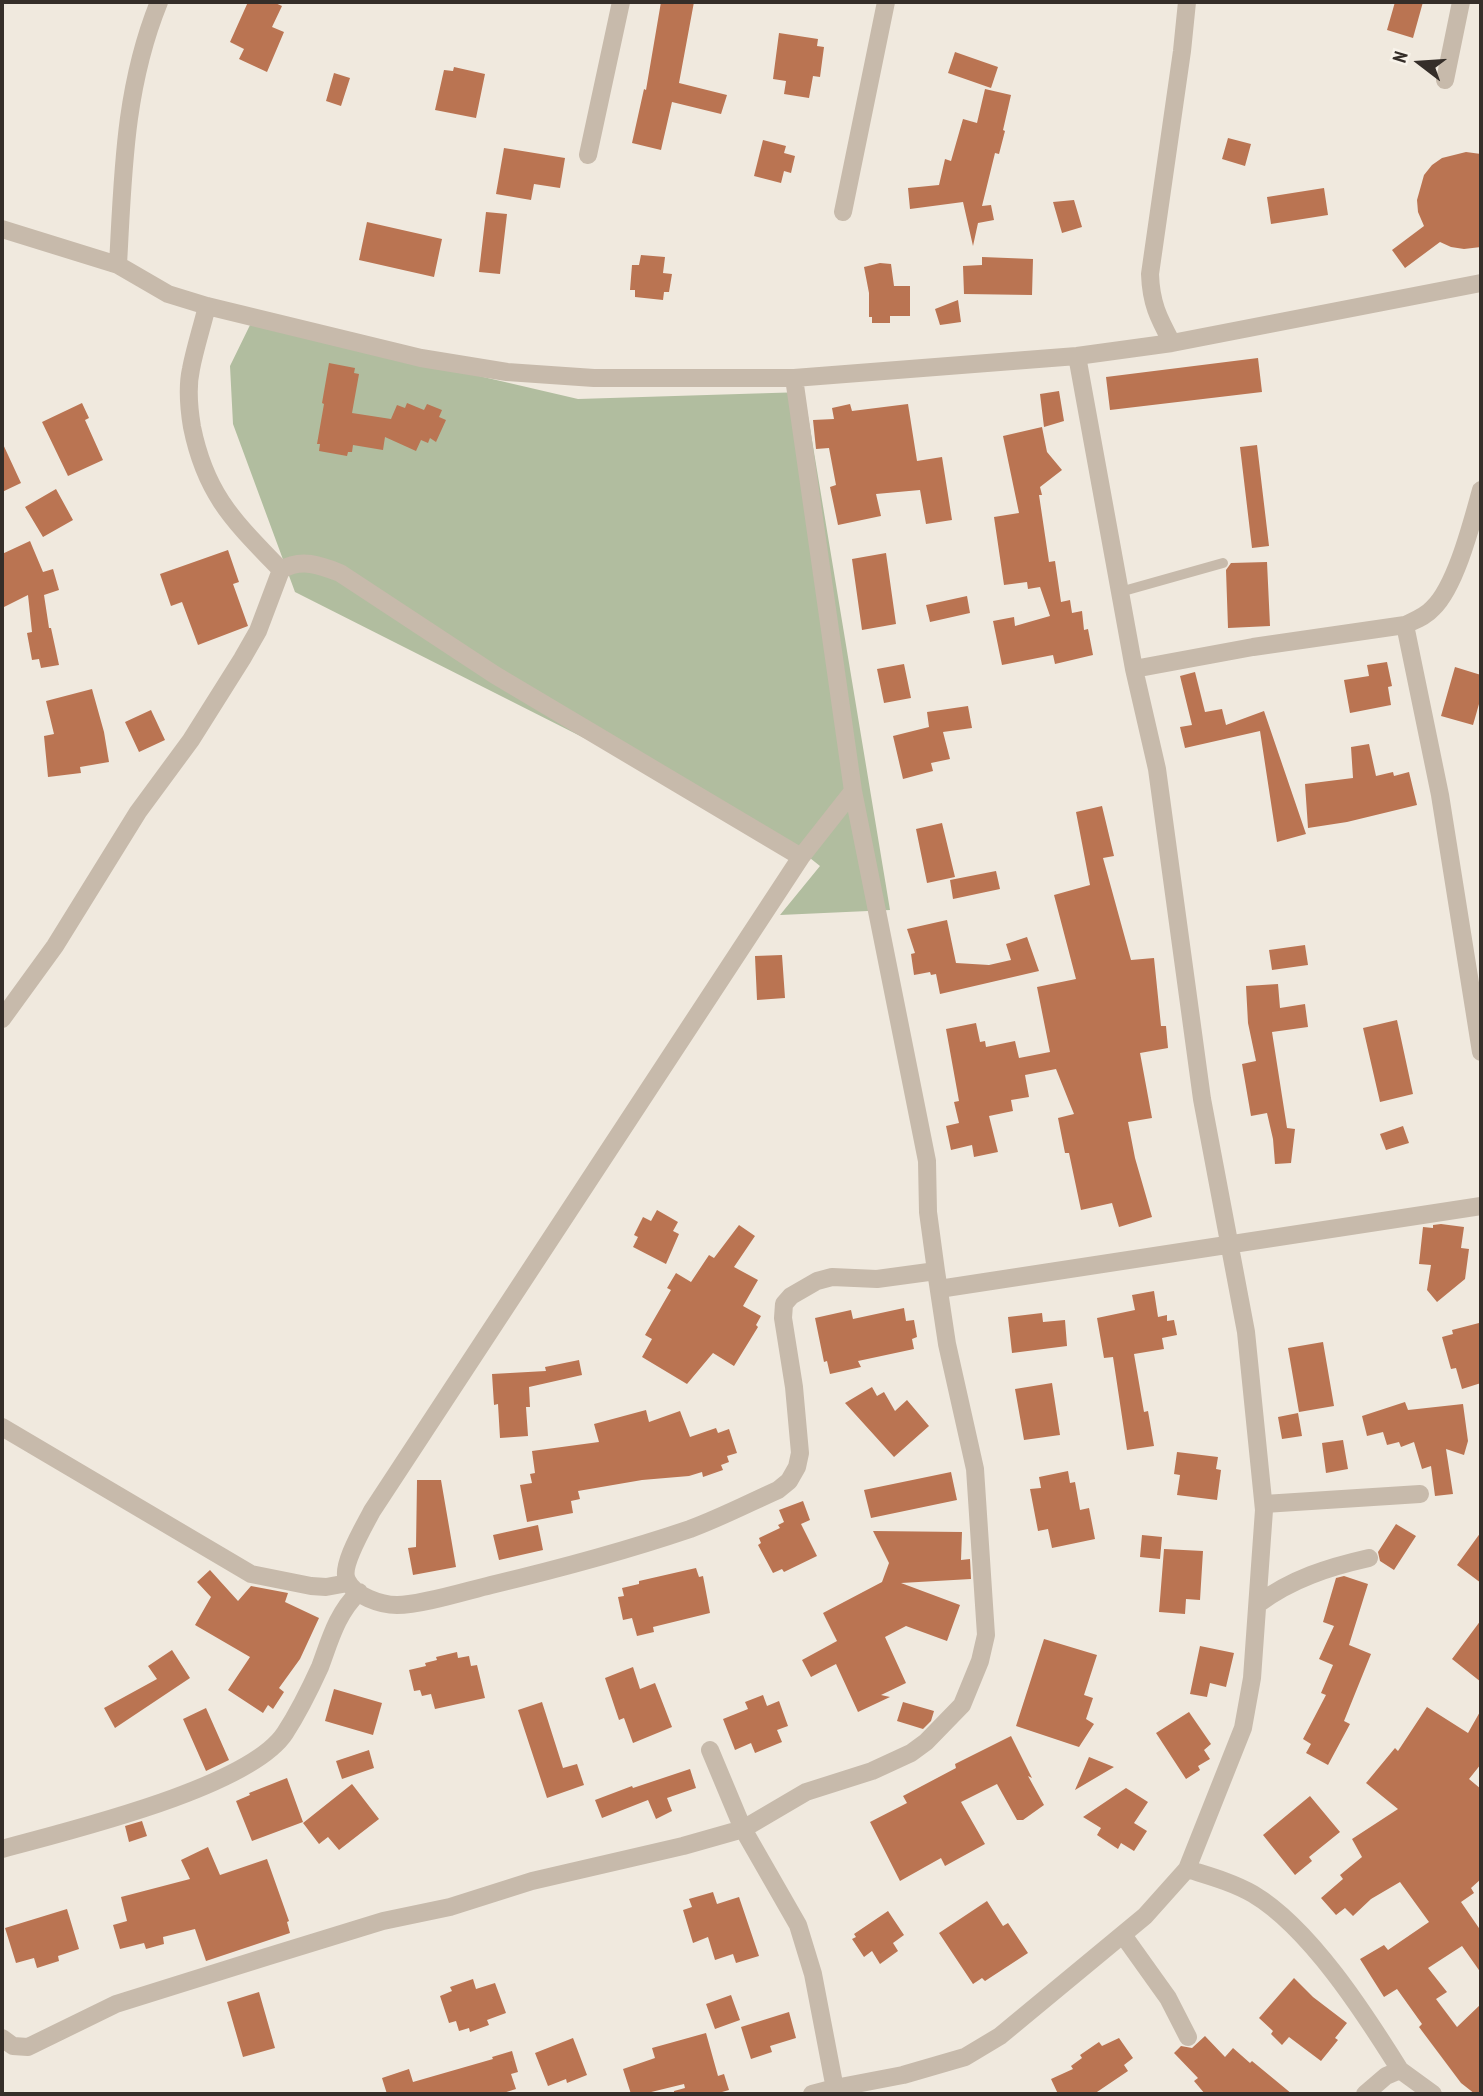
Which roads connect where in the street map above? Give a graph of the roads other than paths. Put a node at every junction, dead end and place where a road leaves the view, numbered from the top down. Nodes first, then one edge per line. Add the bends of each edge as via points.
1 (159, 2) edge
2 (621, 2) edge
3 (886, 2) edge
4 (1187, 2) edge
5 (1461, 2) edge
6 (1445, 80) dead end
7 (588, 155) dead end
8 (843, 212) dead end
9 (2, 229) edge
10 (117, 265) junction
11 (1481, 283) edge
12 (206, 306) junction
13 (1172, 343) junction
14 (1077, 356) junction
15 (794, 378) junction
16 (1481, 491) edge
17 (1223, 563) dead end
18 (281, 570) junction
19 (1120, 592) junction
20 (1405, 625) junction
21 (1134, 669) junction
22 (853, 791) junction
23 (801, 857) junction
24 (2, 1019) edge
25 (1481, 1052) edge
26 (1481, 1206) edge
27 (1230, 1244) junction
28 (937, 1280) junction
29 (2, 1427) edge
30 (1420, 1494) dead end
31 (1264, 1504) junction
32 (1369, 1558) dead end
33 (353, 1587) junction
34 (1258, 1604) junction
35 (710, 1750) dead end
36 (743, 1829) junction
37 (2, 1849) edge
38 (1187, 1869) junction
39 (1123, 1935) junction
40 (2, 2038) edge
41 (1188, 2038) dead end
42 (1400, 2070) junction
43 (836, 2091) edge
44 (812, 2094) edge
45 (1366, 2094) edge
46 (1433, 2094) edge

1 - 10 street via 126,127
2 - 7 street
3 - 8 street
4 - 13 street via 1150,274 1154,309
5 - 6 street
9 - 10 street
10 - 12 street via 160,290
11 - 13 street
12 - 15 street via 421,358 507,372 632,379
12 - 18 street via 189,396 202,465 226,509
13 - 14 street
14 - 15 street
14 - 19 street
15 - 22 street
16 - 20 street via 1447,590 1426,615
17 - 19 lane
18 - 23 street via 296,563 340,573 495,675
18 - 24 street via 242,659 138,812 55,946
19 - 21 street
20 - 21 street
20 - 25 street via 1440,795
21 - 27 street via 1157,769 1202,1099
22 - 23 street
22 - 28 street via 927,1161
23 - 33 street via 372,1511 348,1562 346,1573
26 - 27 street
27 - 28 street
27 - 31 street via 1246,1332
28 - 33 street via 832,1277 817,1280 784,1304 800,1453 793,1474 778,1490 693,1528 582,1563 401,1605 375,1601
28 - 36 street via 975,1469 986,1635 980,1661 962,1705 911,1753 872,1772 806,1792
29 - 33 street via 251,1574 311,1586
30 - 31 street
31 - 34 street
32 - 34 street via 1282,1586
33 - 37 street via 319,1669 284,1735 263,1755 231,1774 171,1798
34 - 38 street via 1243,1728
35 - 36 street
36 - 40 street via 532,1881 266,1957 116,2004 28,2048 13,2046
36 - 43 street via 799,1926
38 - 39 street
38 - 42 street via 1253,1894 1278,1912 1351,1995
39 - 41 street via 1168,1998
39 - 43 street via 1000,2036 965,2057
42 - 45 street
42 - 46 street
43 - 44 street

